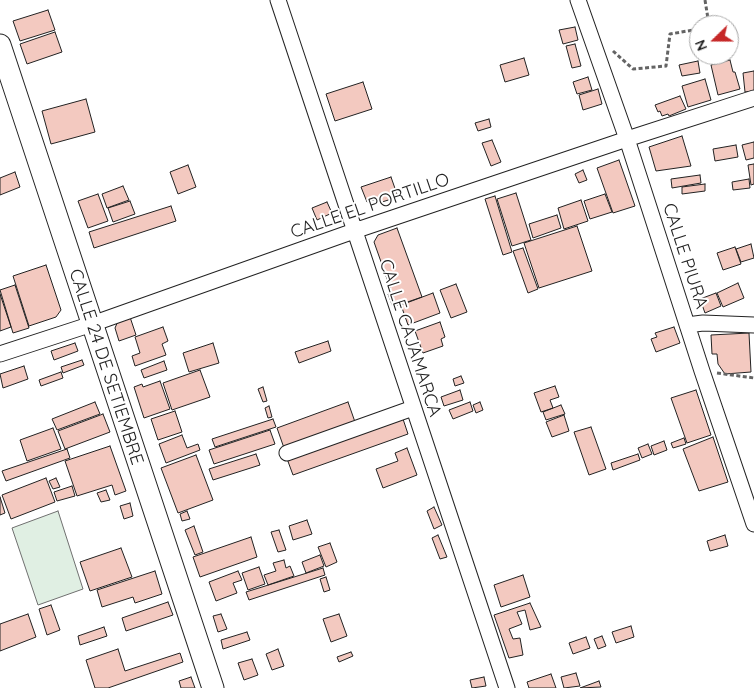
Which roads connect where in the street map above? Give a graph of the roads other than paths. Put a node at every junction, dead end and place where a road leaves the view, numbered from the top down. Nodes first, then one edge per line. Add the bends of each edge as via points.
1 (278, 0) edge
2 (578, 0) edge
3 (0, 46) edge
4 (754, 98) edge
5 (627, 139) junction
6 (354, 231) junction
7 (92, 324) junction
8 (687, 324) junction
9 (754, 326) edge
10 (0, 354) edge
11 (413, 408) junction
12 (287, 452) dead end
13 (754, 524) edge
14 (213, 688) edge
15 (507, 688) edge

1 - 6 street, CALLE CAJAMARCA
2 - 5 street, CALLE PIURA
3 - 7 street, CALLE 24 DE SETIEMBRE
4 - 5 street, CALLE EL PORTILLO
5 - 6 street, CALLE EL PORTILLO
5 - 8 street, CALLE PIURA
6 - 7 street, CALLE EL PORTILLO
6 - 11 street, CALLE CAJAMARCA
7 - 10 street, CALLE EL PORTILLO
7 - 14 street, CALLE 24 DE SETIEMBRE
8 - 9 street
8 - 13 street, CALLE PIURA
11 - 12 street
11 - 15 street, CALLE CAJAMARCA

